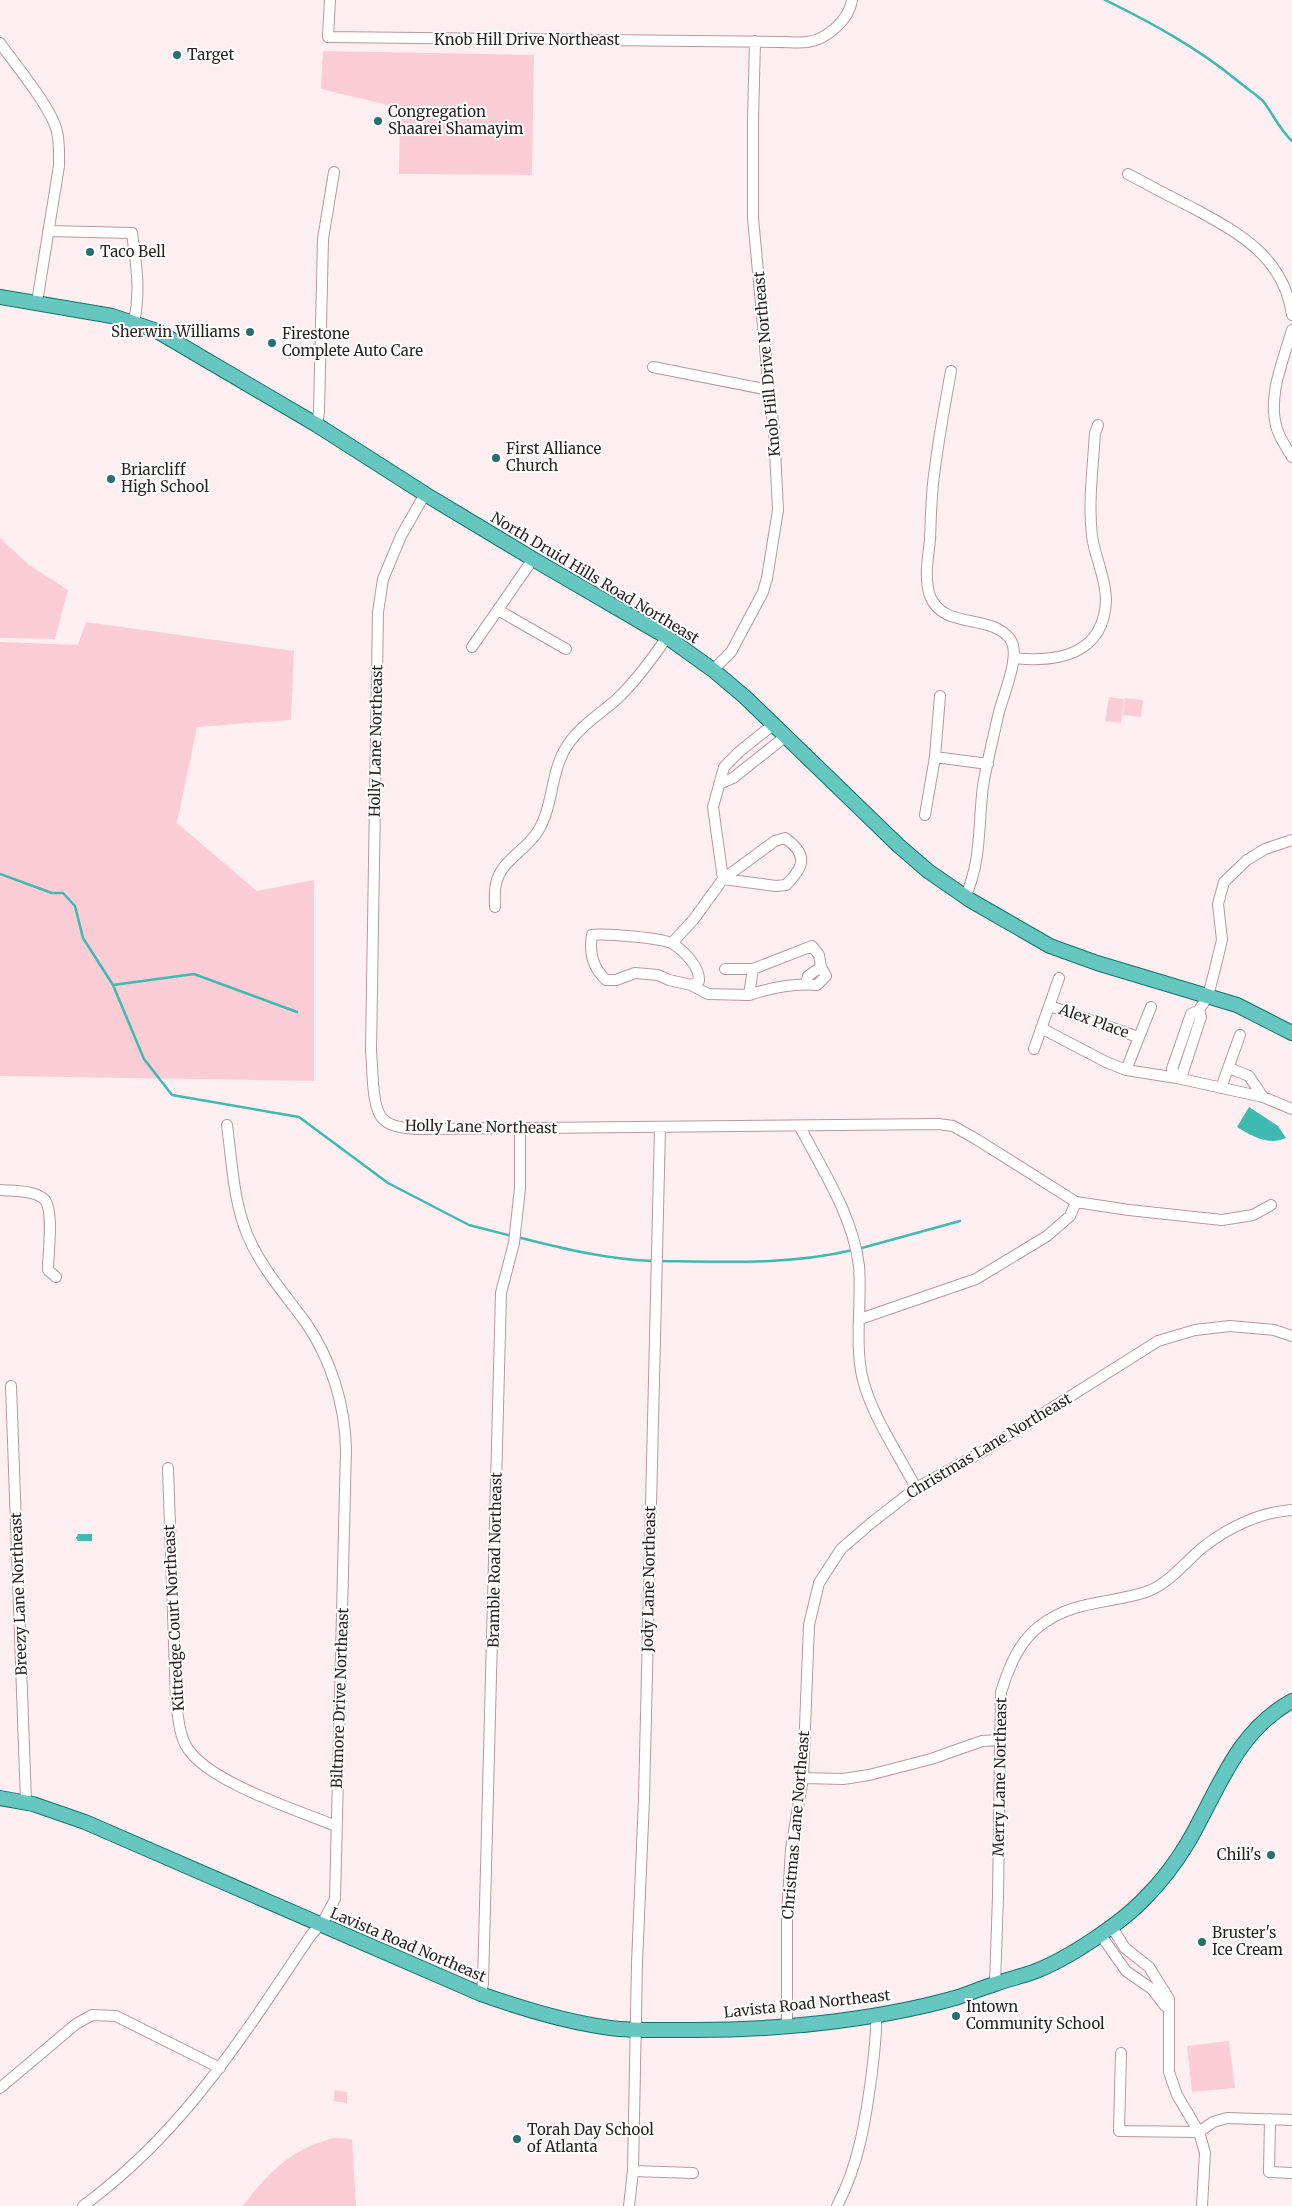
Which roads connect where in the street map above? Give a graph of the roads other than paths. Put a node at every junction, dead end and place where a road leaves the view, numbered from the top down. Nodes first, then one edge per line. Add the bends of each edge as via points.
1 (330, 0) edge
2 (852, 0) edge
3 (755, 41) junction
4 (0, 43) edge
5 (334, 172) dead end
6 (1128, 174) dead end
7 (48, 231) junction
8 (0, 297) edge
9 (37, 302) junction
10 (1292, 315) edge
11 (134, 322) junction
12 (1292, 330) edge
13 (653, 368) dead end
14 (951, 371) dead end
15 (768, 390) junction
16 (1098, 424) dead end
17 (317, 425) junction
18 (1292, 457) edge
19 (425, 494) junction
20 (533, 559) junction
21 (498, 610) junction
22 (666, 637) junction
23 (472, 647) dead end
24 (566, 649) dead end
25 (1014, 658) junction
26 (713, 670) junction
27 (940, 696) dead end
28 (774, 724) junction
29 (786, 736) junction
30 (935, 756) junction
31 (988, 764) junction
32 (719, 784) junction
33 (925, 815) dead end
34 (1292, 840) edge
35 (723, 879) junction
36 (965, 897) junction
37 (496, 907) dead end
38 (672, 943) junction
39 (725, 969) dead end
40 (753, 969) junction
41 (1059, 978) dead end
42 (691, 985) junction
43 (749, 995) junction
44 (1208, 996) junction
45 (1050, 1006) junction
46 (1151, 1007) dead end
47 (1199, 1010) junction
48 (1041, 1028) junction
49 (1292, 1033) edge
50 (1240, 1035) dead end
51 (1138, 1037) junction
52 (1182, 1041) junction
53 (1192, 1044) junction
54 (1034, 1049) dead end
55 (1229, 1068) junction
56 (1126, 1070) junction
57 (1177, 1078) junction
58 (1222, 1088) junction
59 (1263, 1097) junction
60 (1292, 1109) edge
61 (227, 1125) dead end
62 (800, 1127) junction
63 (520, 1128) junction
64 (660, 1128) junction
65 (0, 1190) edge
66 (1076, 1202) junction
67 (1271, 1205) dead end
68 (56, 1277) dead end
69 (860, 1319) junction
70 (1292, 1336) edge
71 (11, 1386) dead end
72 (168, 1468) dead end
73 (916, 1488) junction
74 (1292, 1510) edge
75 (1292, 1701) edge
76 (999, 1740) junction
77 (803, 1778) junction
78 (0, 1798) edge
79 (26, 1802) junction
80 (336, 1826) junction
81 (320, 1925) junction
82 (1105, 1930) junction
83 (994, 1984) junction
84 (481, 1994) junction
85 (876, 2015) junction
86 (1168, 2015) junction
87 (787, 2026) junction
88 (637, 2030) junction
89 (1121, 2053) dead end
90 (220, 2068) junction
91 (0, 2088) edge
92 (1270, 2119) junction
93 (1292, 2120) edge
94 (1199, 2132) junction
95 (633, 2171) junction
96 (1292, 2173) edge
97 (693, 2174) dead end
98 (83, 2206) edge
99 (629, 2206) edge
100 (837, 2206) edge
101 (1202, 2206) edge

1 - 3 street, Knob Hill Drive Northeast via 328,37
2 - 3 street, Knob Hill Drive Northeast via 851,8 841,23 809,42
3 - 15 street, Knob Hill Drive Northeast via 753,218
4 - 7 street via 56,127 59,166
5 - 17 street via 323,239
6 - 10 street via 1235,231 1256,247 1281,279
7 - 9 street
7 - 11 street via 132,233 139,281
8 - 9 main road, North Druid Hills Road Northeast
9 - 11 main road, North Druid Hills Road Northeast
11 - 17 main road, North Druid Hills Road Northeast via 157,331
12 - 18 street via 1276,383 1275,410 1277,430
13 - 15 street
14 - 25 street via 934,469 927,575 930,596 937,607 950,616 1000,631 1011,640
15 - 26 street, Knob Hill Drive Northeast via 778,503 767,578 731,652
16 - 25 street via 1091,519 1092,539 1106,600 1102,620 1094,638 1079,651 1034,660
17 - 19 main road, North Druid Hills Road Northeast
19 - 20 main road, North Druid Hills Road Northeast
19 - 63 street, Holly Lane Northeast via 401,536 383,579 378,612 371,1051 375,1101 383,1120 401,1128
20 - 21 street
20 - 22 main road, North Druid Hills Road Northeast
21 - 23 street
21 - 24 street
22 - 26 main road, North Druid Hills Road Northeast
22 - 37 street via 653,658 618,698 568,744 560,758 551,800 537,833 500,872 496,884
25 - 31 street
26 - 28 main road, North Druid Hills Road Northeast
27 - 30 street
28 - 29 main road, North Druid Hills Road Northeast
28 - 32 street via 724,767
29 - 32 street via 733,778
29 - 36 main road, North Druid Hills Road Northeast via 898,845
30 - 31 street
30 - 33 street
31 - 36 street via 983,786 978,856
32 - 35 street via 712,807
34 - 44 street via 1265,849 1247,860 1224,882 1218,904 1222,940
35 - 35 street via 786,886 800,871 800,852 786,838 775,841
35 - 38 street
36 - 44 main road, North Druid Hills Road Northeast via 1050,946
38 - 42 street via 697,967 699,981
38 - 42 street via 605,933 592,935 590,952 599,973 606,980 635,973 658,975
39 - 40 street
40 - 43 street
40 - 43 street via 812,946 819,955 826,976 817,985 765,989
41 - 45 street
42 - 43 street via 708,994
44 - 47 street
44 - 49 main road, North Druid Hills Road Northeast via 1237,1005
45 - 48 street
45 - 51 street, Alex Place
46 - 51 street
47 - 52 street via 1191,1014
47 - 53 street via 1202,1017
48 - 54 street
48 - 56 street
50 - 55 street
51 - 56 street
52 - 53 street
52 - 57 street via 1172,1069
53 - 57 street
55 - 58 street
55 - 59 street via 1249,1076
56 - 57 street
57 - 58 street
58 - 59 street
59 - 60 street
61 - 80 street, Biltmore Drive Northeast via 233,1184 247,1234 266,1271 319,1343 332,1372 342,1411 346,1449
62 - 64 street, Holly Lane Northeast
62 - 66 street, Holly Lane Northeast via 953,1126
62 - 69 street via 850,1225 859,1268
63 - 64 street, Holly Lane Northeast
63 - 84 street, Bramble Road Northeast via 520,1188 515,1237 501,1293
64 - 88 street, Jody Lane Northeast
65 - 68 street via 37,1195 44,1200 49,1212 48,1270
66 - 67 street via 1222,1220 1252,1215
66 - 69 street via 1070,1216 1047,1236 976,1280
69 - 73 street via 862,1378 874,1410
70 - 73 street, Christmas Lane Northeast via 1274,1330 1230,1326 1195,1330 1158,1341 982,1452
71 - 79 street, Breezy Lane Northeast
72 - 80 street, Kittredge Court Northeast via 176,1701 181,1731 188,1748 200,1762 232,1783
73 - 77 street, Christmas Lane Northeast via 841,1549 819,1584 809,1625
74 - 76 street, Merry Lane Northeast via 1270,1512 1228,1530 1171,1578 1146,1592 1072,1607 1041,1625 1022,1645 1009,1668 1001,1692
75 - 82 main road, Lavista Road Northeast via 1264,1721 1237,1750 1187,1844 1166,1876 1144,1900
76 - 77 street via 982,1741 931,1759 869,1775 844,1779
76 - 83 street, Merry Lane Northeast
77 - 87 street, Christmas Lane Northeast via 790,1867
78 - 79 main road, Lavista Road Northeast
79 - 81 main road, Lavista Road Northeast via 86,1822
80 - 81 street, Biltmore Drive Northeast via 335,1899
81 - 84 main road, Lavista Road Northeast
81 - 90 street, Biltmore Drive Northeast
82 - 83 main road, Lavista Road Northeast via 1037,1971
82 - 86 street via 1126,1971 1152,1988
82 - 86 street via 1144,1962 1169,1999
83 - 85 main road, Lavista Road Northeast via 956,1998
84 - 88 main road, Lavista Road Northeast via 551,2017
85 - 87 main road, Lavista Road Northeast
85 - 100 street via 862,2139
86 - 94 street via 1169,2072 1177,2095
87 - 88 main road, Lavista Road Northeast
88 - 95 street, Jody Lane Northeast
89 - 94 street via 1119,2132
90 - 91 street via 121,2018 98,2014 76,2024
90 - 98 street, Biltmore Drive Northeast via 171,2128 120,2178
92 - 93 street
92 - 94 street via 1220,2119
92 - 96 street via 1269,2172
94 - 101 street via 1205,2153
95 - 97 street
95 - 99 street, Jody Lane Northeast

